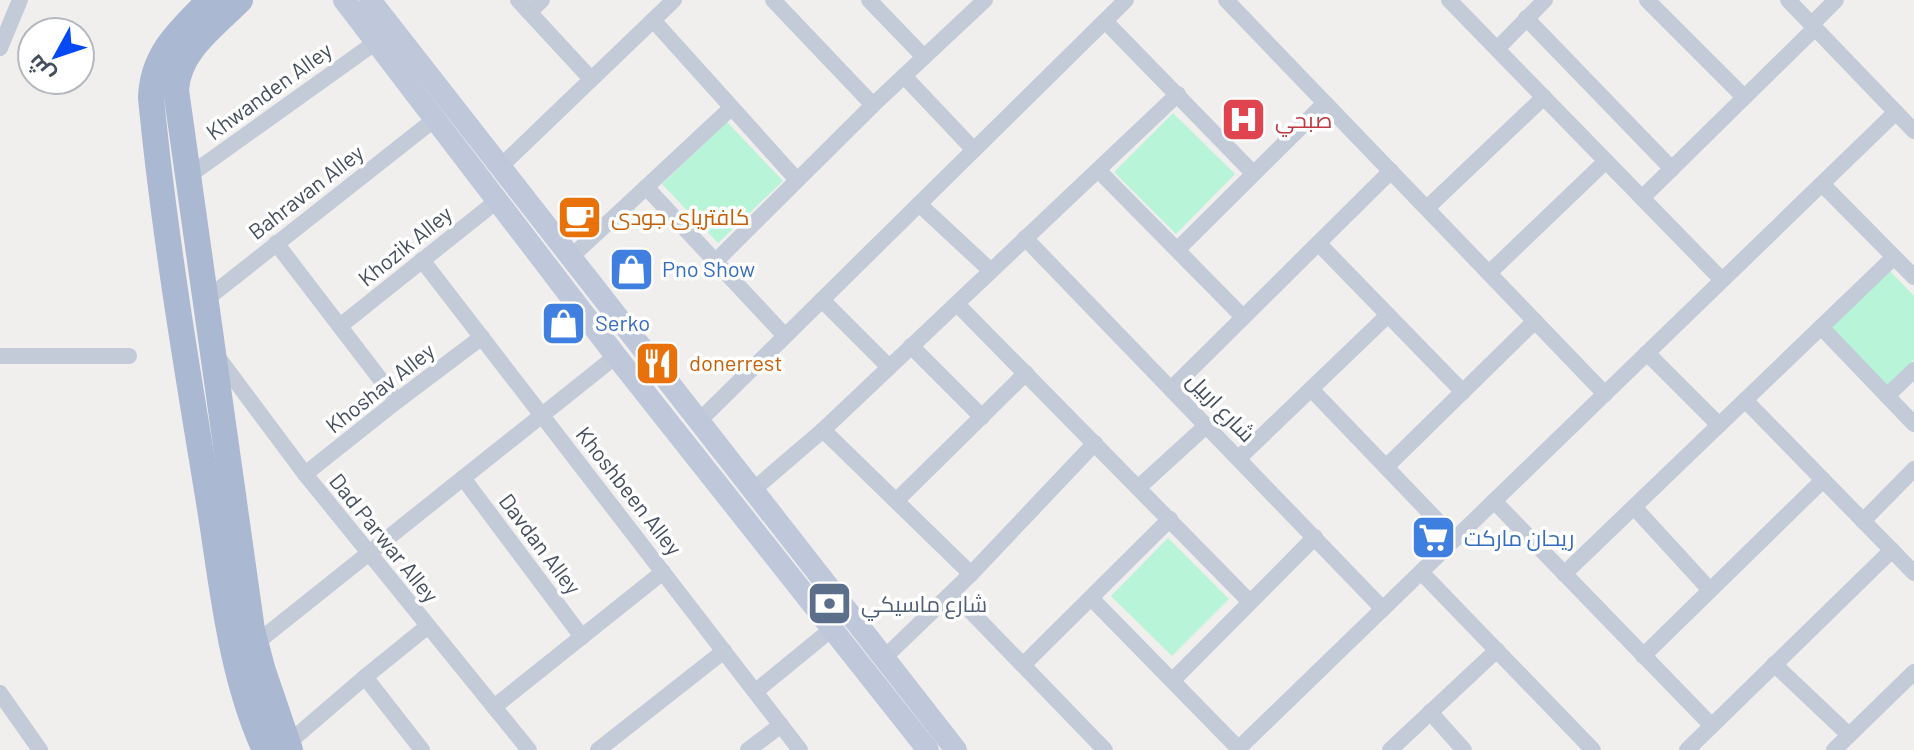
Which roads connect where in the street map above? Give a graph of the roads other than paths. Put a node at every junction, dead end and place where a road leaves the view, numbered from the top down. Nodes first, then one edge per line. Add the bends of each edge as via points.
1 (210, 0) edge
2 (240, 0) edge
3 (344, 0) edge
4 (542, 0) edge
5 (674, 0) edge
6 (773, 0) edge
7 (869, 0) edge
8 (985, 0) edge
9 (1126, 0) edge
10 (1250, 0) edge
11 (1449, 0) edge
12 (1545, 0) edge
13 (1647, 0) edge
14 (1788, 0) edge
15 (1836, 0) edge
16 (16, 2) edge
17 (378, 3) edge
18 (524, 6) edge
19 (1232, 6) edge
20 (1526, 18) junction
21 (653, 20) junction
22 (1105, 21) junction
23 (1813, 26) junction
24 (376, 42) junction
25 (0, 48) edge
26 (1497, 49) junction
27 (924, 57) junction
28 (904, 76) junction
29 (591, 79) junction
30 (1178, 94) junction
31 (1544, 97) junction
32 (1744, 97) junction
33 (1325, 103) junction
34 (873, 105) junction
35 (731, 108) junction
36 (1896, 112) junction
37 (435, 119) junction
38 (1914, 131) edge
39 (974, 150) junction
40 (1606, 161) junction
41 (500, 167) junction
42 (1672, 169) junction
43 (1099, 171) junction
44 (1391, 171) junction
45 (1252, 172) junction
46 (187, 177) junction
47 (797, 180) junction
48 (1822, 184) junction
49 (646, 187) junction
50 (1642, 198) junction
51 (498, 200) junction
52 (919, 204) junction
53 (1427, 208) junction
54 (1025, 238) junction
55 (276, 243) junction
56 (1319, 244) junction
57 (1178, 249) junction
58 (1894, 257) junction
59 (570, 258) junction
60 (422, 260) junction
61 (716, 261) junction
62 (991, 271) junction
63 (1489, 273) junction
64 (1914, 277) edge
65 (1722, 280) junction
66 (822, 300) junction
67 (204, 301) junction
68 (957, 304) junction
69 (1388, 315) junction
70 (1243, 317) junction
71 (1535, 321) junction
72 (340, 326) junction
73 (1821, 327) junction
74 (785, 336) junction
75 (482, 337) junction
76 (911, 346) junction
77 (212, 348) junction
78 (1647, 353) junction
79 (0, 356) edge
80 (129, 356) dead end
81 (616, 356) junction
82 (889, 367) junction
83 (1914, 370) edge
84 (1026, 373) junction
85 (1172, 388) junction
86 (1311, 389) junction
87 (1463, 392) junction
88 (1605, 394) junction
89 (1887, 396) junction
90 (1745, 400) junction
91 (397, 401) junction
92 (542, 415) junction
93 (982, 417) junction
94 (698, 422) junction
95 (1914, 424) edge
96 (1207, 425) junction
97 (1719, 425) junction
98 (823, 430) junction
99 (1095, 443) junction
100 (1239, 458) junction
101 (1386, 467) junction
102 (1914, 469) edge
103 (305, 474) junction
104 (463, 478) junction
105 (1823, 480) junction
106 (1139, 487) junction
107 (752, 491) junction
108 (896, 501) junction
109 (1494, 501) junction
110 (1634, 507) junction
111 (1170, 519) junction
112 (1863, 521) junction
113 (1315, 537) junction
114 (1455, 539) junction
115 (1892, 550) junction
116 (369, 554) junction
117 (663, 572) junction
118 (1421, 572) junction
119 (1914, 573) edge
120 (971, 574) junction
121 (1564, 574) junction
122 (1710, 590) junction
123 (953, 593) junction
124 (1091, 598) junction
125 (1250, 602) junction
126 (1383, 609) junction
127 (428, 626) junction
128 (833, 628) junction
129 (582, 637) junction
130 (255, 644) junction
131 (1497, 650) junction
132 (724, 651) junction
133 (1643, 656) junction
134 (884, 658) junction
135 (1774, 664) junction
136 (1023, 665) junction
137 (1914, 672) edge
138 (365, 677) junction
139 (1173, 680) junction
140 (756, 691) junction
141 (0, 693) edge
142 (494, 707) junction
143 (1430, 712) junction
144 (781, 725) junction
145 (1711, 725) junction
146 (1849, 735) junction
147 (281, 748) edge
148 (1238, 749) edge
149 (40, 750) edge
150 (422, 750) edge
151 (529, 750) edge
152 (598, 750) edge
153 (748, 750) edge
154 (800, 750) edge
155 (928, 750) edge
156 (956, 750) edge
157 (1105, 750) edge
158 (1390, 750) edge
159 (1464, 750) edge
160 (1593, 750) edge
161 (1687, 750) edge
162 (1834, 750) edge

1 - 147 main road via 164,50 151,98 185,359 232,646 246,703
2 - 46 main road via 179,69 176,90
3 - 24 street
4 - 18 street
5 - 21 street
6 - 34 street
7 - 27 street
8 - 27 street
9 - 22 street
10 - 19 street
11 - 26 street
12 - 20 street
13 - 32 street
14 - 23 street
15 - 23 street
16 - 25 street
17 - 41 street
18 - 29 street
19 - 33 street
20 - 26 street
20 - 42 street
21 - 29 street
21 - 35 street
22 - 30 street
22 - 39 street
23 - 32 street
23 - 36 street
24 - 37 street
24 - 46 street, Khwanden Alley
26 - 31 street
27 - 28 street
28 - 34 street
28 - 39 street
29 - 41 street
30 - 43 street
30 - 45 street
31 - 40 street
31 - 53 street
32 - 42 street
33 - 44 street
33 - 45 street
34 - 47 street
35 - 47 street
35 - 49 street
36 - 38 street
36 - 48 street
37 - 51 street
37 - 55 street, Bahravan Alley
39 - 52 street
40 - 50 street
40 - 63 street
41 - 59 street
42 - 50 street
43 - 54 street
43 - 57 street
44 - 53 street
44 - 56 street
45 - 57 street
46 - 67 main road
47 - 61 street
48 - 58 street
48 - 65 street
49 - 59 street
49 - 61 street
50 - 65 street
51 - 60 street, Khozik Alley
51 - 81 street
52 - 62 street
52 - 66 street
53 - 63 street
54 - 62 street
54 - 85 street, شارع اربيل
55 - 67 street, Bahravan Alley
55 - 72 street
56 - 69 street
56 - 70 street
57 - 70 street
58 - 64 street
58 - 73 street
59 - 94 street
60 - 72 street, Khozik Alley
60 - 75 street, Khoshbeen Alley
61 - 74 street
62 - 68 street
63 - 71 street
65 - 78 street
66 - 74 street
66 - 82 street
67 - 77 main road
68 - 76 street
68 - 84 street
69 - 86 street
69 - 87 street
70 - 85 street
71 - 87 street
71 - 88 street
72 - 91 street
73 - 89 street
73 - 90 street
74 - 94 street
75 - 91 street, Khoshav Alley
75 - 92 street, Khoshbeen Alley
76 - 82 street
76 - 93 street
77 - 103 street, Dad Parwar Alley
77 - 130 main road
78 - 88 street
78 - 97 street
79 - 80 street
81 - 92 street
81 - 128 street
82 - 98 street
83 - 89 street
84 - 93 street
84 - 99 street
85 - 96 street, شارع اربيل
86 - 100 street
86 - 101 street
87 - 101 street
88 - 109 street
89 - 95 street
90 - 97 street
90 - 105 street
91 - 103 street, Khoshav Alley
92 - 104 street
92 - 117 street, Khoshbeen Alley
93 - 108 street
94 - 107 street
96 - 100 street, شارع اربيل
96 - 106 street
97 - 110 street
98 - 107 street
98 - 108 street
99 - 106 street
99 - 120 street
100 - 113 street, شارع اربيل
101 - 114 street
102 - 112 street
103 - 116 street, Dad Parwar Alley
104 - 116 street
104 - 129 street, Davdan Alley
105 - 112 street
105 - 122 street
106 - 111 street
107 - 134 street
108 - 120 street
109 - 114 street
109 - 121 street
110 - 121 street
110 - 122 street
111 - 124 street
111 - 125 street
112 - 115 street
113 - 125 street
113 - 126 street, شارع اربيل
114 - 118 street
115 - 119 street
115 - 135 street
116 - 127 street, Dad Parwar Alley
116 - 130 street
117 - 129 street
117 - 132 street, Khoshbeen Alley
118 - 126 street
118 - 131 street
120 - 123 street
121 - 133 street
122 - 133 street
123 - 134 street
123 - 136 street
124 - 136 street
124 - 139 street
125 - 139 street
126 - 148 street
127 - 138 street
127 - 142 street, Dad Parwar Alley
128 - 140 street
128 - 155 street
129 - 142 street
130 - 147 main road
131 - 143 street
131 - 160 street
132 - 140 street, Khoshbeen Alley
132 - 152 street
133 - 145 street
134 - 156 street
135 - 145 street
135 - 146 street
136 - 157 street
137 - 146 street
138 - 147 street
138 - 150 street
139 - 148 street
140 - 144 street, Khoshbeen Alley
141 - 149 street
142 - 151 street, Dad Parwar Alley
143 - 158 street
143 - 159 street
144 - 153 street
144 - 154 street, Khoshbeen Alley
145 - 161 street
146 - 162 street

